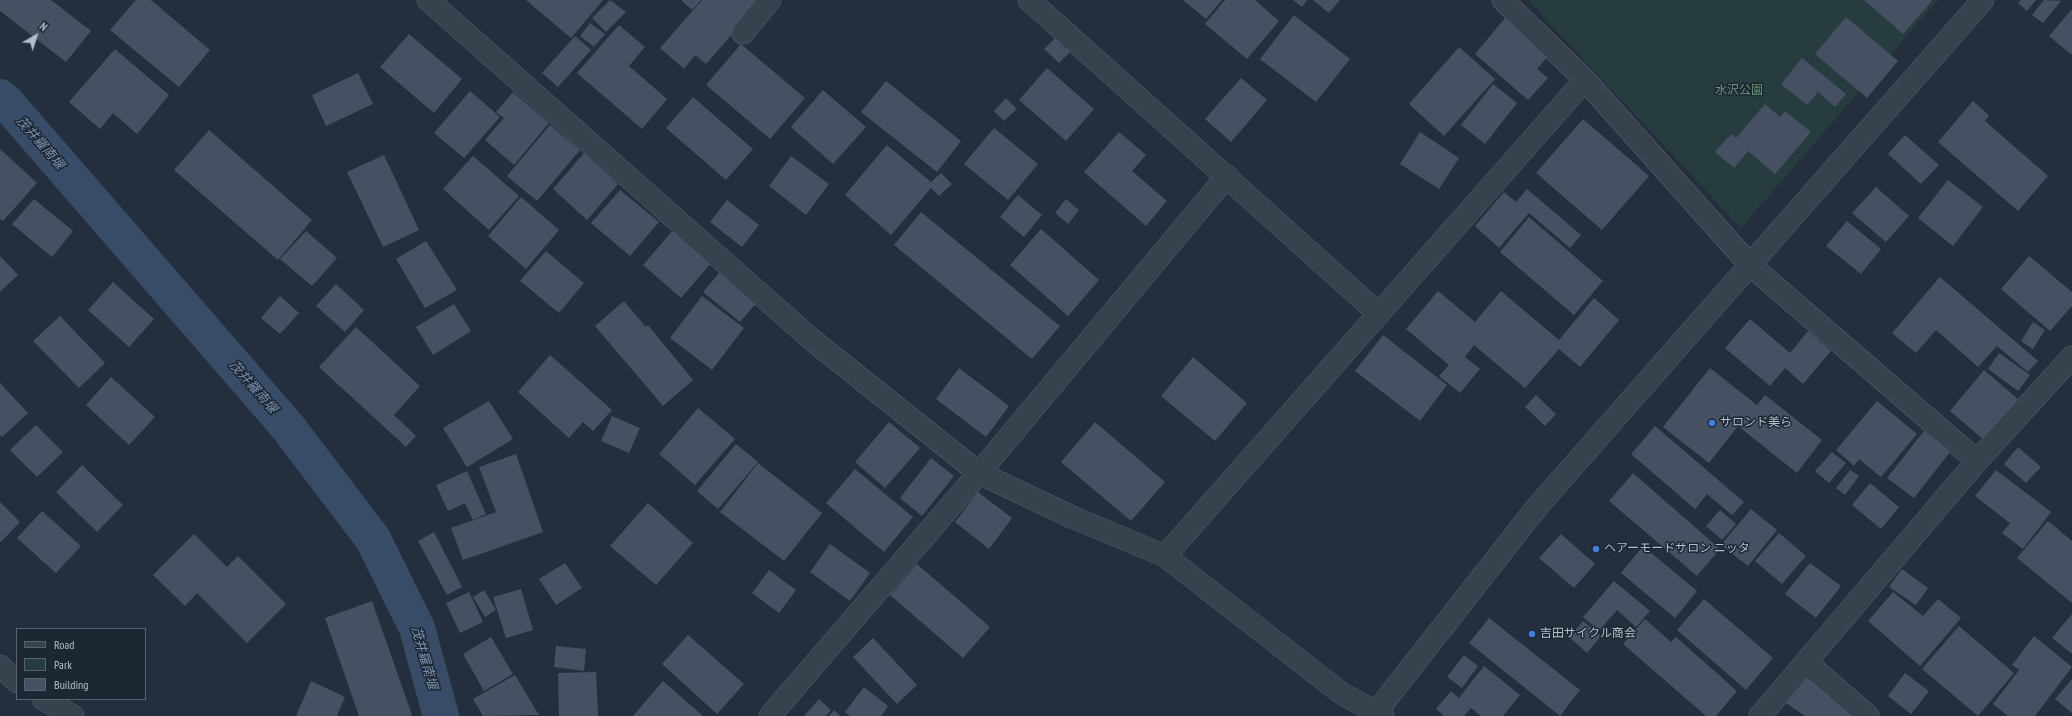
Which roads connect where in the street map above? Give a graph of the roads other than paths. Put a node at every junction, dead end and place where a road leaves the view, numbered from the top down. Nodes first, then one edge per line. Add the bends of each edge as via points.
1 (428, 0) edge
2 (770, 0) edge
3 (1029, 0) edge
4 (1503, 0) edge
5 (1983, 0) edge
6 (744, 33) dead end
7 (1585, 80) junction
8 (1227, 176) junction
9 (1750, 265) junction
10 (1379, 314) junction
11 (2072, 357) edge
12 (1977, 461) junction
13 (979, 472) junction
14 (1165, 556) junction
15 (1807, 662) junction
16 (0, 666) edge
17 (16, 681) edge
18 (45, 700) edge
19 (1378, 715) edge
20 (73, 716) edge
21 (770, 716) edge
22 (1760, 716) edge
23 (1868, 716) edge

1 - 13 street via 811,339
2 - 6 street
3 - 8 street
4 - 7 street
5 - 9 street
7 - 9 street
7 - 10 street
8 - 10 street
8 - 13 street
9 - 12 street
9 - 19 street via 1536,507
10 - 14 street
11 - 12 street
12 - 15 street
13 - 14 street via 1072,517
13 - 21 street
14 - 19 street via 1341,693
15 - 22 street
15 - 23 street
16 - 17 street
18 - 20 street

